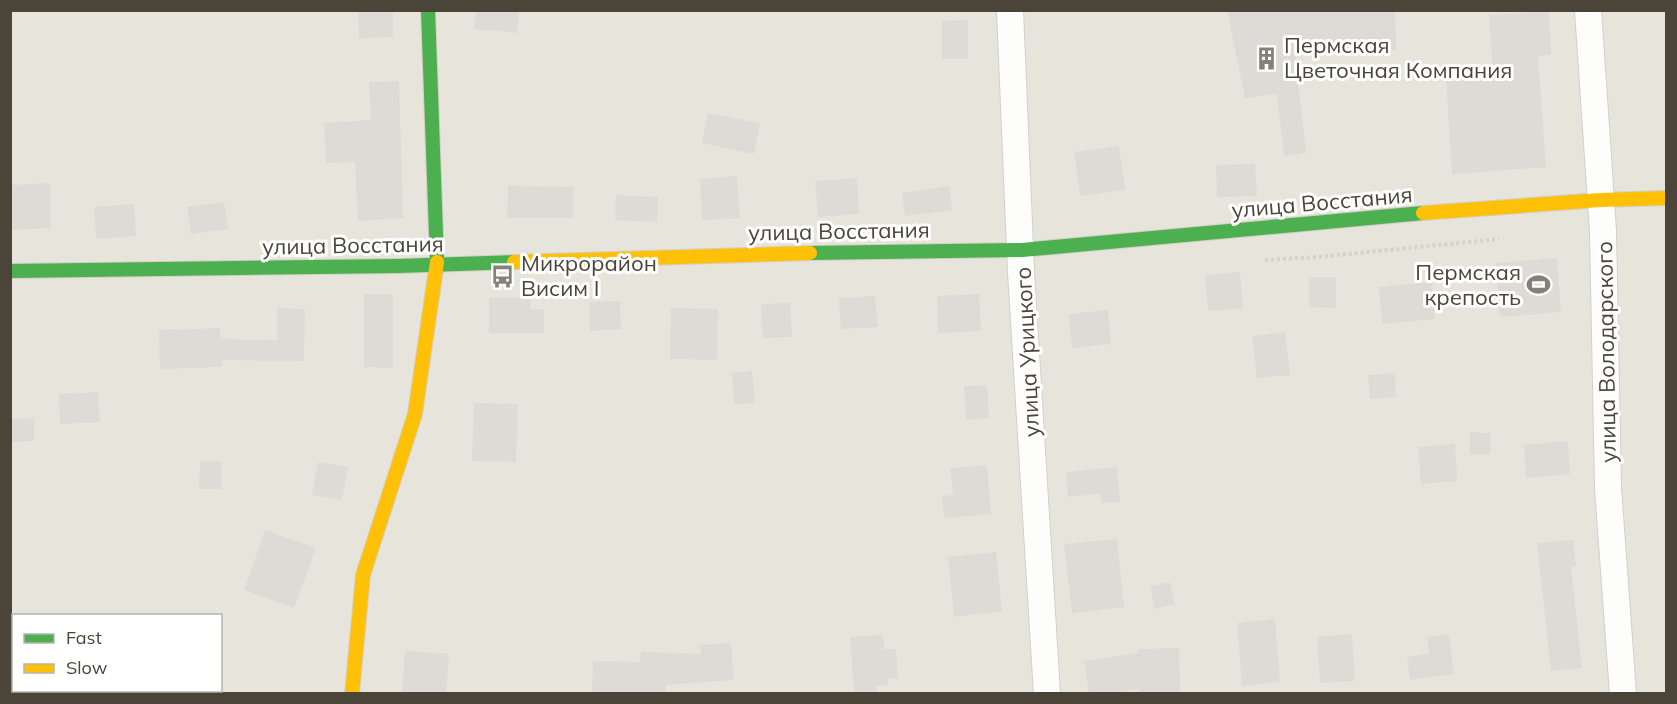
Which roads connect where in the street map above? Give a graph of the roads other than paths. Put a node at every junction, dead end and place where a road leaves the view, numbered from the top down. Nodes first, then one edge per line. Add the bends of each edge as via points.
1 (428, 10) edge
2 (1010, 10) edge
3 (1588, 10) edge
4 (1666, 198) edge
5 (1600, 200) junction
6 (1022, 250) junction
7 (437, 265) junction
8 (10, 271) edge
9 (352, 693) edge
10 (1047, 693) edge
11 (1623, 693) edge

1 - 7 street
2 - 6 street, улица Урицкого
3 - 5 street, улица Володарского
4 - 5 street, улица Восстания
5 - 6 street, улица Восстания
5 - 11 street, улица Володарского via 1608,488
6 - 7 street, улица Восстания via 741,254
6 - 10 street, улица Урицкого
7 - 8 street, улица Восстания
7 - 9 street via 415,414 363,575

